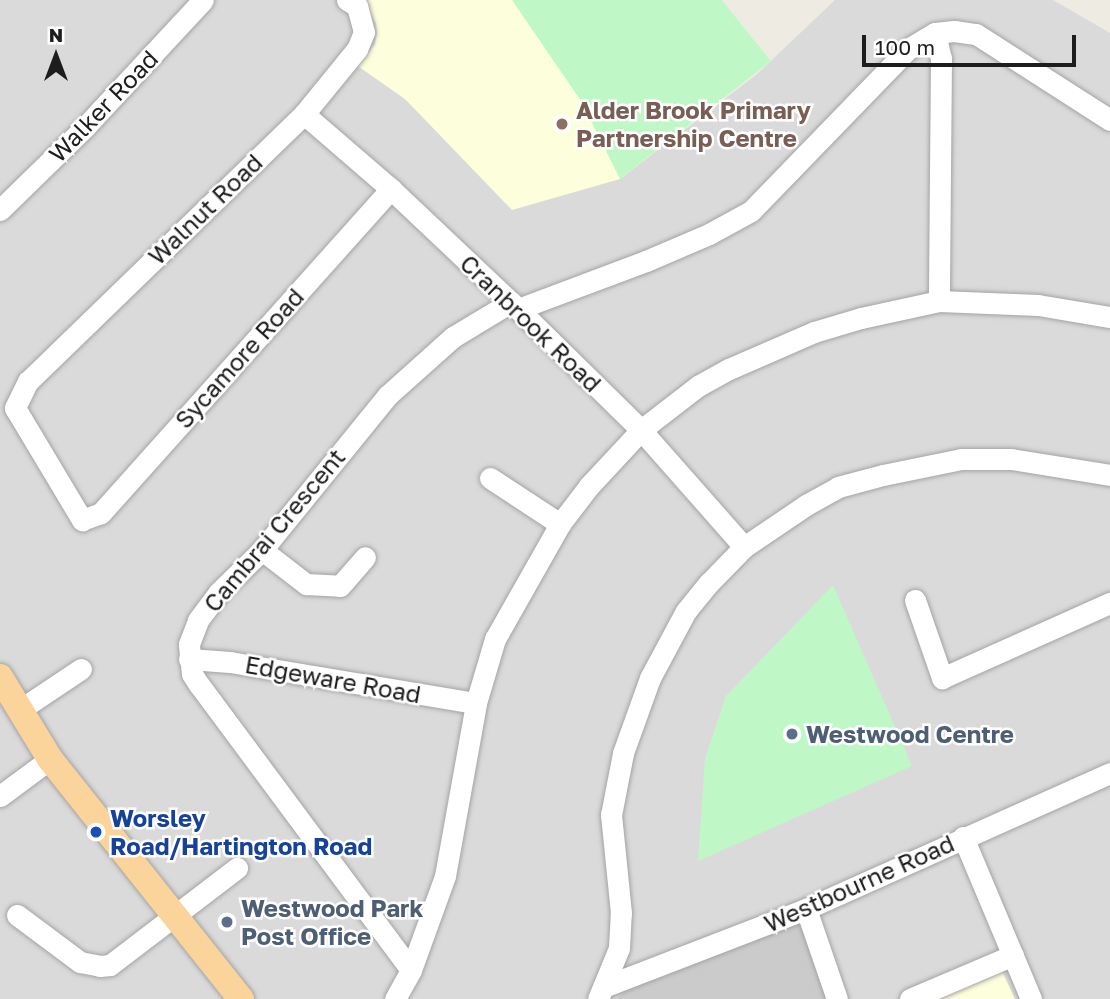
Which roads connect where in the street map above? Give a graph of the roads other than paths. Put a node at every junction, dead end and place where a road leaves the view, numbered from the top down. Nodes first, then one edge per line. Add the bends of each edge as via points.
1 (203, 0) edge
2 (347, 0) edge
3 (935, 33) junction
4 (304, 114) junction
5 (1110, 120) edge
6 (391, 189) junction
7 (0, 210) edge
8 (939, 301) junction
9 (514, 305) junction
10 (1110, 317) edge
11 (641, 430) junction
12 (1110, 475) edge
13 (489, 478) dead end
14 (82, 520) joint
15 (560, 524) junction
16 (744, 547) junction
17 (262, 550) junction
18 (365, 557) dead end
19 (915, 600) dead end
20 (1110, 603) edge
21 (189, 659) junction
22 (81, 669) dead end
23 (0, 677) edge
24 (476, 703) junction
25 (21, 709) junction
26 (51, 760) junction
27 (1110, 774) edge
28 (0, 796) edge
29 (963, 837) junction
30 (237, 868) dead end
31 (806, 909) junction
32 (176, 914) junction
33 (17, 915) dead end
34 (1013, 955) junction
35 (411, 970) junction
36 (602, 992) edge
37 (241, 999) edge
38 (395, 999) edge
39 (837, 999) edge
40 (910, 999) edge
41 (1031, 999) edge

1 - 7 street, Walker Road
2 - 4 street, Walnut Road via 357,6 364,32 357,49
3 - 5 street via 976,34
3 - 8 street via 941,58
3 - 9 street, Cambrai Crescent via 908,49 751,211 733,223 646,261
4 - 6 street, Cranbrook Road
4 - 14 street, Walnut Road via 28,381 15,408
6 - 9 street, Cranbrook Road
6 - 14 street, Sycamore Road via 101,513
8 - 10 street via 1038,305
8 - 11 street via 861,318 790,342 698,386
9 - 11 street, Cranbrook Road
9 - 17 street, Cambrai Crescent via 453,337 387,396
11 - 15 street
11 - 16 street, Cranbrook Road
12 - 16 street via 1011,459 961,459 916,467 838,487
13 - 15 street
15 - 24 street via 495,639
16 - 36 street via 687,611 650,678 623,753 611,815 621,931
17 - 18 street via 306,584 340,586
17 - 21 street, Cambrai Crescent via 198,620
19 - 20 street via 942,678
21 - 24 street, Edgeware Road
21 - 35 street via 199,685
22 - 25 street
23 - 25 main road
24 - 35 street via 448,864
25 - 26 main road
26 - 28 street
26 - 32 main road
27 - 29 street, Westbourne Road
29 - 31 street, Westbourne Road
29 - 34 street
30 - 32 street
31 - 36 street, Westbourne Road
31 - 39 street
32 - 33 street via 120,958 100,966 80,962
32 - 37 main road
34 - 40 street
34 - 41 street
35 - 38 street

